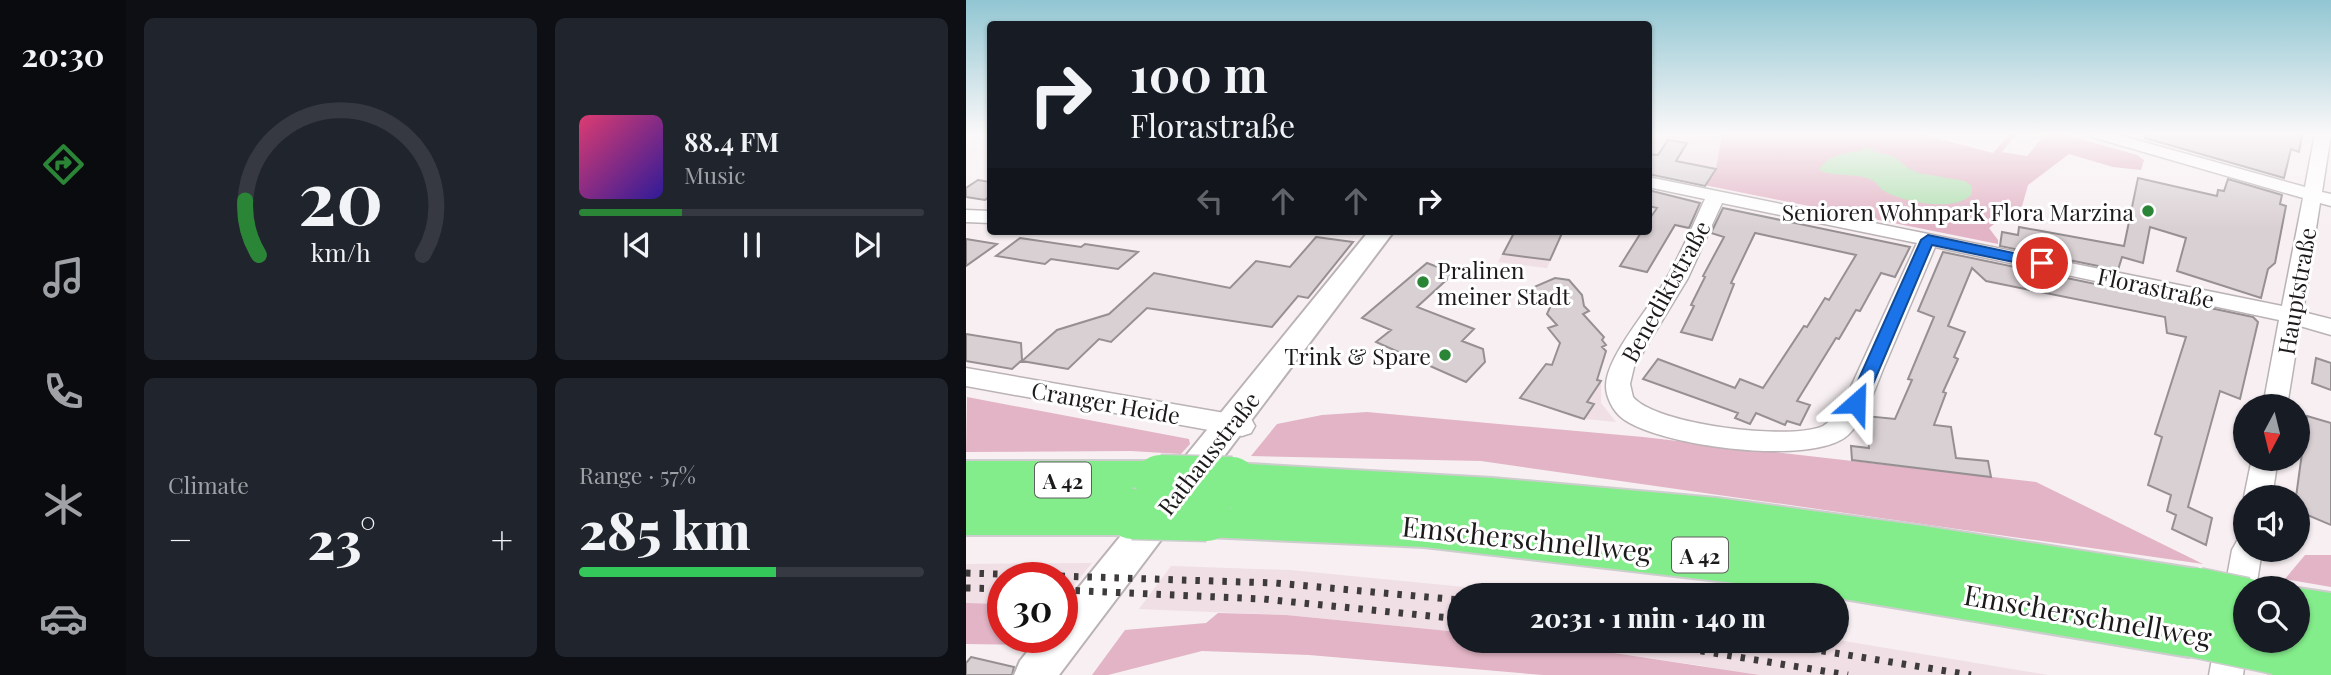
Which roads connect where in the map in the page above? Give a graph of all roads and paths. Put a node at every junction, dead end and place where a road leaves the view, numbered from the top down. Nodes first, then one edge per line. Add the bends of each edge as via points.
1 (2210, 166) edge
2 (2320, 166) edge
3 (1652, 183) edge
4 (1717, 196) junction
5 (2322, 197) edge
6 (966, 216) edge
7 (987, 217) edge
8 (1379, 235) edge
9 (1395, 235) edge
10 (1928, 240) junction
11 (2293, 316) junction
12 (2331, 327) edge
13 (966, 377) edge
14 (2277, 394) edge
15 (1238, 425) junction
16 (966, 480) edge
17 (1146, 497) junction
18 (966, 514) edge
19 (2246, 562) edge
20 (2210, 609) edge
21 (2233, 616) edge
22 (2331, 619) edge
23 (2310, 625) edge
24 (2310, 646) edge
25 (2331, 660) edge
26 (1034, 675) edge
27 (1055, 675) edge
28 (2226, 675) edge

1 - 5 street
2 - 5 street, Hauptstraße
3 - 4 street, Florastraße
4 - 10 street, Florastraße
4 - 10 street, Benediktstraße via 1678,278 1618,377 1621,400 1629,412 1657,426 1790,442 1827,435 1840,427 1856,403
5 - 11 street, Hauptstraße
6 - 7 street
8 - 15 street, Rathausstraße
9 - 15 street, Rathausstraße
10 - 11 street, Florastraße
11 - 12 street, Florastraße
11 - 14 street, Hauptstraße
13 - 15 street, Cranger Heide
15 - 26 street, Rathausstraße
15 - 27 street, Rathausstraße
16 - 17 highway, Emscherschnellweg / A 42
17 - 18 highway, Emscherschnellweg / A 42
17 - 20 highway, Emscherschnellweg / A 42, bridge via 1219,499 1901,583
19 - 28 street
20 - 21 highway, Emscherschnellweg / A 42, bridge
22 - 23 highway, Emscherschnellweg / A 42
24 - 25 highway, Emscherschnellweg / A 42

